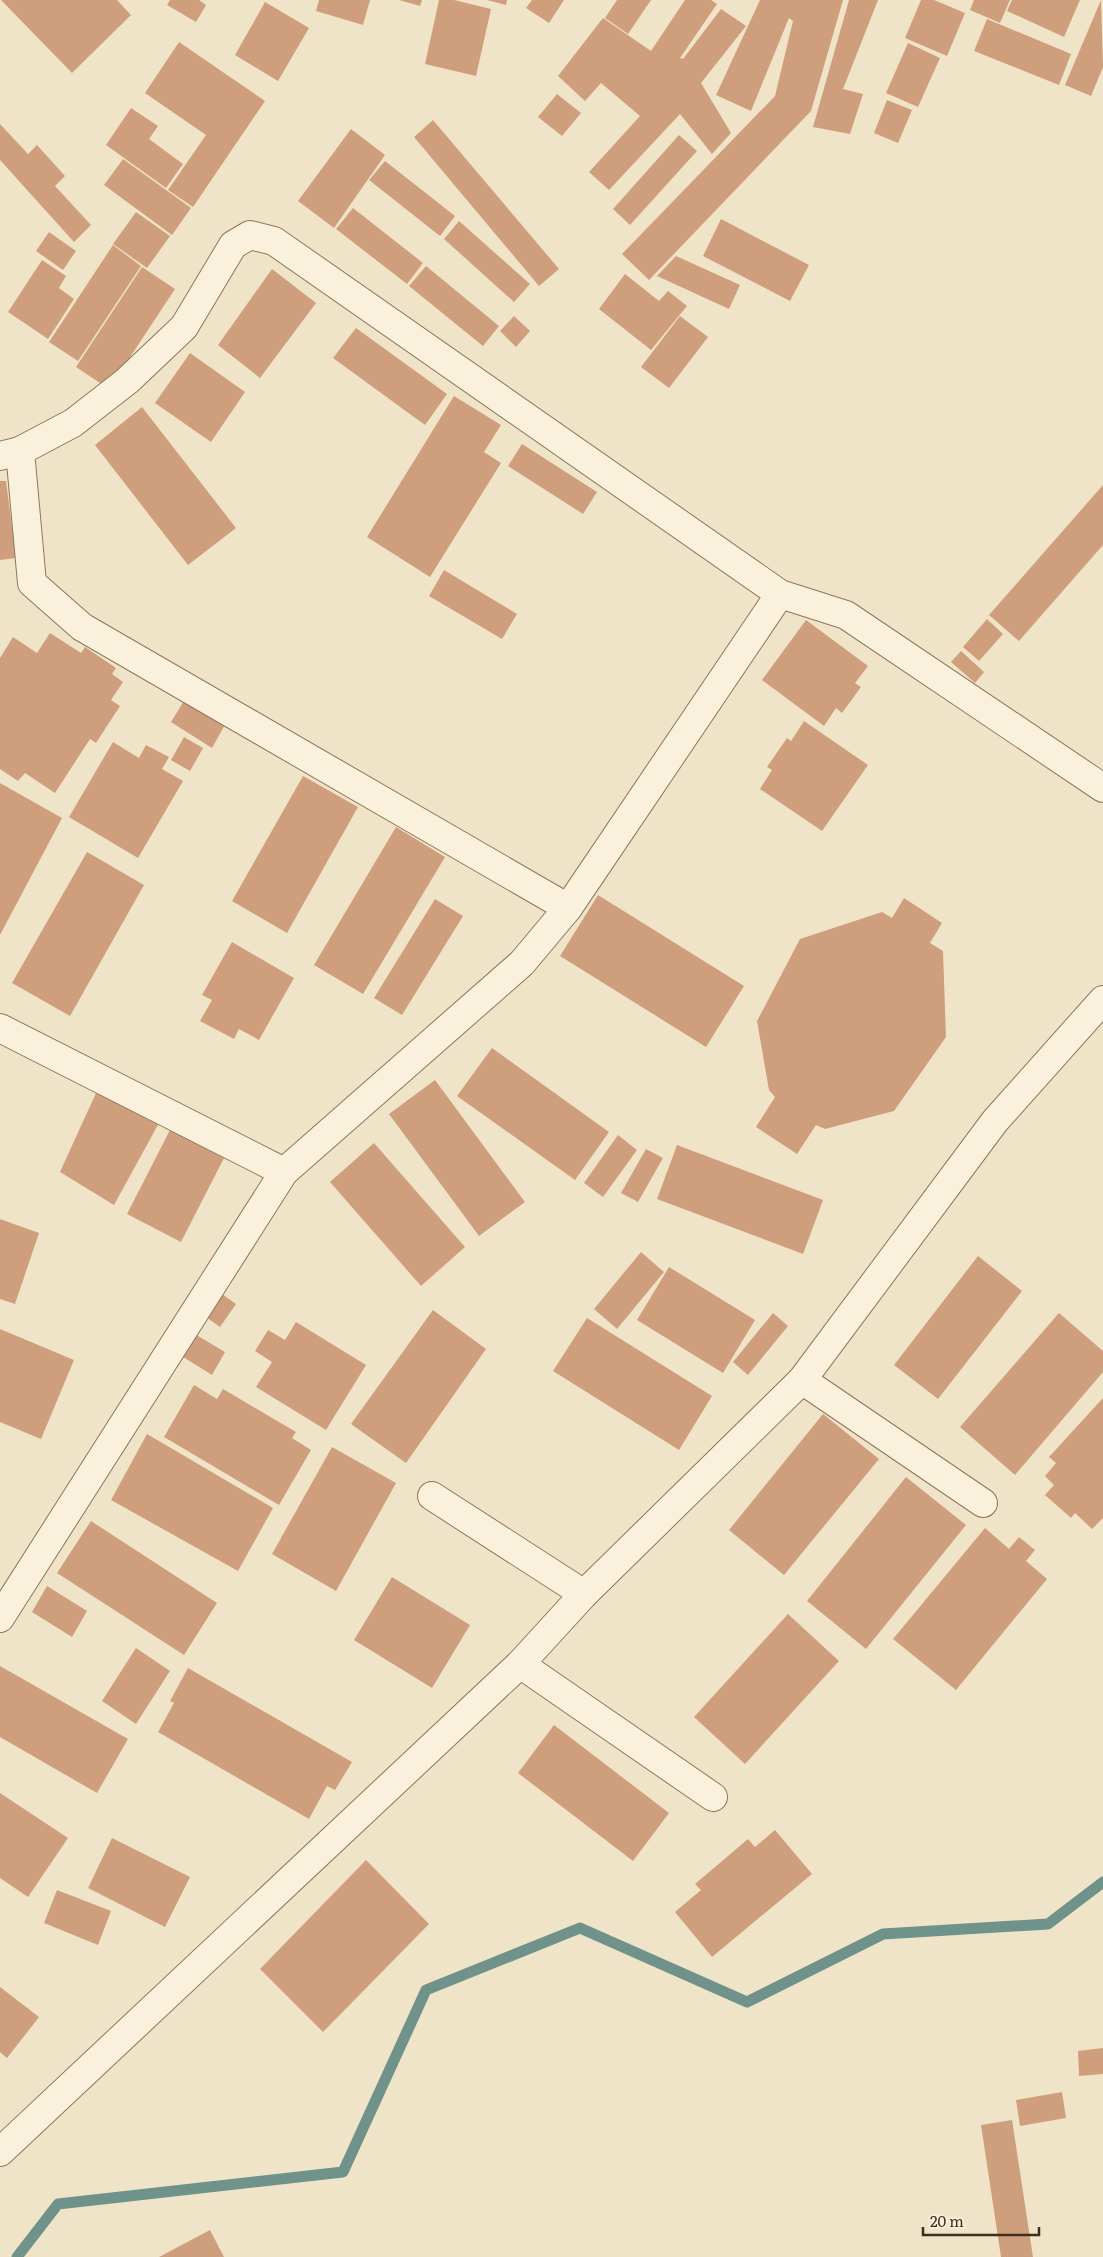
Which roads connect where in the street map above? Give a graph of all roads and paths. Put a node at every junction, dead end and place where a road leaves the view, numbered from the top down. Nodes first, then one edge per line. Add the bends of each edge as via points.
1 (10, 453) edge
2 (780, 594) junction
3 (1103, 788) edge
4 (568, 908) junction
5 (1103, 1000) edge
6 (0, 1028) edge
7 (284, 1172) junction
8 (802, 1380) junction
9 (432, 1496) dead end
10 (983, 1503) dead end
11 (584, 1594) junction
12 (0, 1618) edge
13 (520, 1664) junction
14 (713, 1797) dead end
15 (0, 2152) edge

1 - 2 street via 73,423 127,381 184,327 233,245 250,235 274,241
1 - 4 street via 32,583 82,627
2 - 3 street via 846,615
2 - 4 street
4 - 7 street via 522,963
5 - 8 street via 996,1121
6 - 7 street
7 - 12 street
8 - 10 street
8 - 11 street
9 - 11 street
11 - 13 street
13 - 14 street
13 - 15 street

